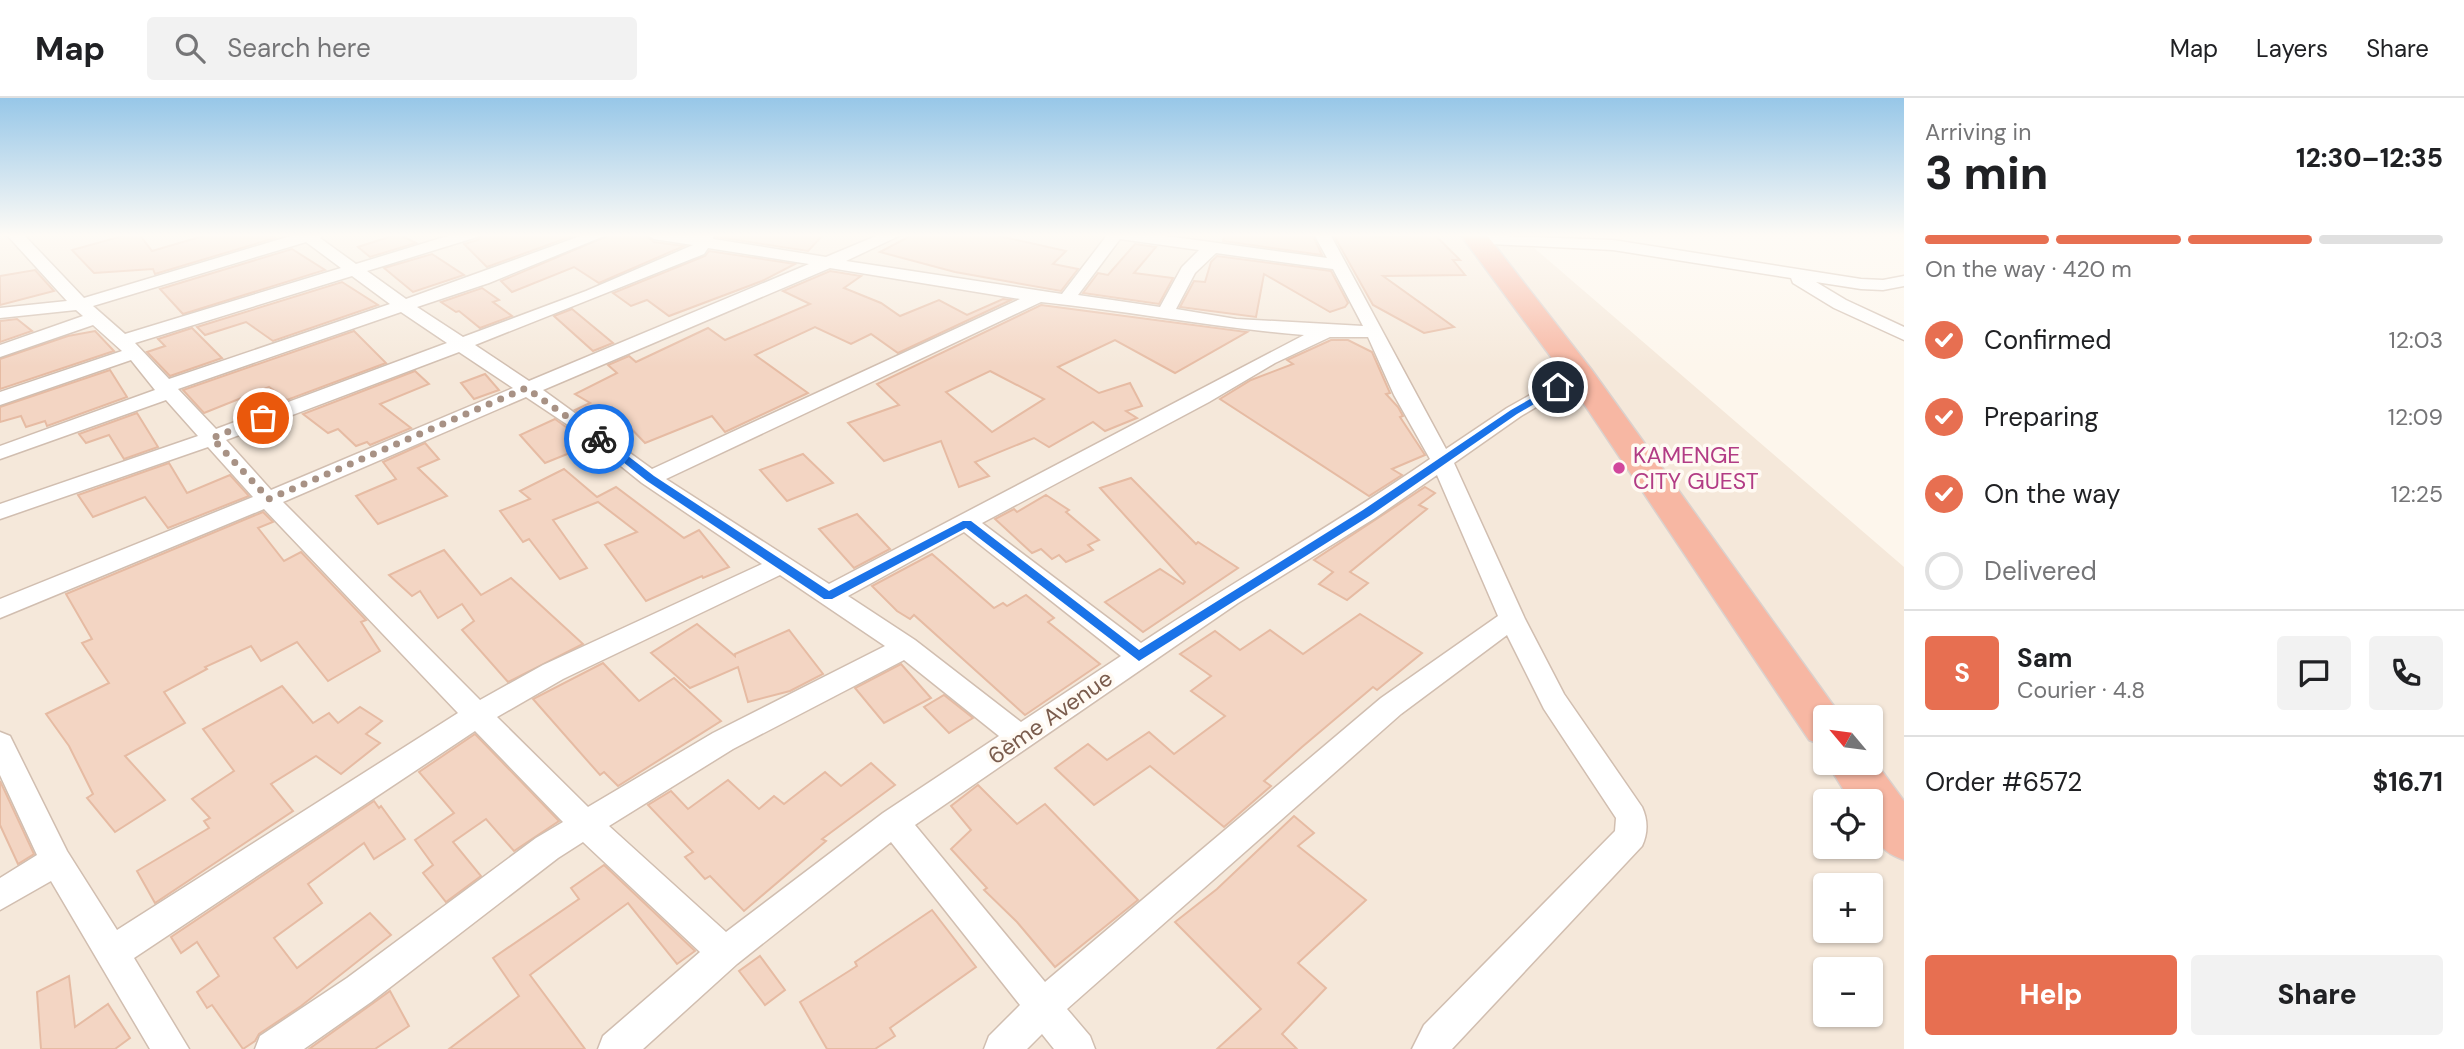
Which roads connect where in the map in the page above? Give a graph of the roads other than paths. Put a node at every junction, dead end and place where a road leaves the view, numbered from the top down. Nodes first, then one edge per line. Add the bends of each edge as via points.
1 (57, 278) edge
2 (183, 278) edge
3 (327, 278) edge
4 (363, 278) edge
5 (485, 278) edge
6 (632, 278) edge
7 (785, 278) edge
8 (921, 278) edge
9 (1083, 278) edge
10 (1184, 278) edge
11 (1346, 278) edge
12 (1506, 278) edge
13 (1798, 278) edge
14 (1829, 278) edge
15 (1904, 281) edge
16 (1038, 298) junction
17 (1066, 300) junction
18 (402, 305) junction
19 (89, 311) junction
20 (1166, 312) junction
21 (0, 313) edge
22 (1327, 331) junction
23 (1374, 332) junction
24 (1904, 334) edge
25 (459, 342) junction
26 (128, 347) junction
27 (0, 351) edge
28 (1580, 375) junction
29 (526, 388) junction
30 (166, 389) junction
31 (0, 399) edge
32 (212, 438) junction
33 (0, 453) edge
34 (1441, 459) junction
35 (650, 478) junction
36 (269, 499) junction
37 (0, 512) edge
38 (967, 523) junction
39 (782, 563) junction
40 (828, 596) junction
41 (0, 609) edge
42 (1512, 619) junction
43 (906, 647) junction
44 (1139, 656) junction
45 (1813, 711) edge
46 (478, 714) junction
47 (1021, 738) junction
48 (0, 744) edge
49 (1859, 775) edge
50 (894, 822) junction
51 (585, 824) junction
52 (1904, 839) edge
53 (56, 860) junction
54 (0, 895) edge
55 (111, 953) junction
56 (725, 953) junction
57 (1042, 1008) junction
58 (171, 1049) edge
59 (273, 1049) edge
60 (617, 1049) edge
61 (1002, 1049) edge
62 (1077, 1049) edge
63 (1430, 1049) edge

1 - 19 street
2 - 19 street
3 - 26 street
4 - 18 street
5 - 18 street
6 - 25 street
7 - 29 street
8 - 16 street
9 - 17 street
10 - 20 street
11 - 23 street
12 - 28 highway
13 - 24 street
14 - 15 street via 1883,285
16 - 17 street
16 - 35 street
17 - 20 street
18 - 25 street
18 - 30 street
19 - 21 street
19 - 26 street
19 - 27 street
20 - 22 street via 1236,324
22 - 23 street
22 - 38 street
23 - 34 street
25 - 29 street
25 - 32 street
26 - 30 street
26 - 31 street
28 - 34 street, 6ème Avenue
28 - 45 highway
29 - 35 street
29 - 36 street
30 - 32 street
30 - 33 street
32 - 36 street
32 - 37 street
34 - 42 street
34 - 44 street, 6ème Avenue via 1367,513
35 - 39 street
36 - 41 street
36 - 46 street
38 - 40 street
38 - 44 street
39 - 40 street
39 - 46 street via 554,672
40 - 43 street
42 - 57 street via 1391,706
42 - 63 street via 1555,701 1631,816 1633,828 1631,836
43 - 47 street
43 - 51 street via 723,741
44 - 47 street, 6ème Avenue
46 - 51 street
46 - 55 street
47 - 50 street, 6ème Avenue
48 - 53 street
49 - 52 highway
50 - 56 street, 6ème Avenue
50 - 57 street
51 - 56 street
51 - 59 street
53 - 54 street
53 - 55 street
55 - 58 street
56 - 60 street, 6ème Avenue
57 - 61 street
57 - 62 street

